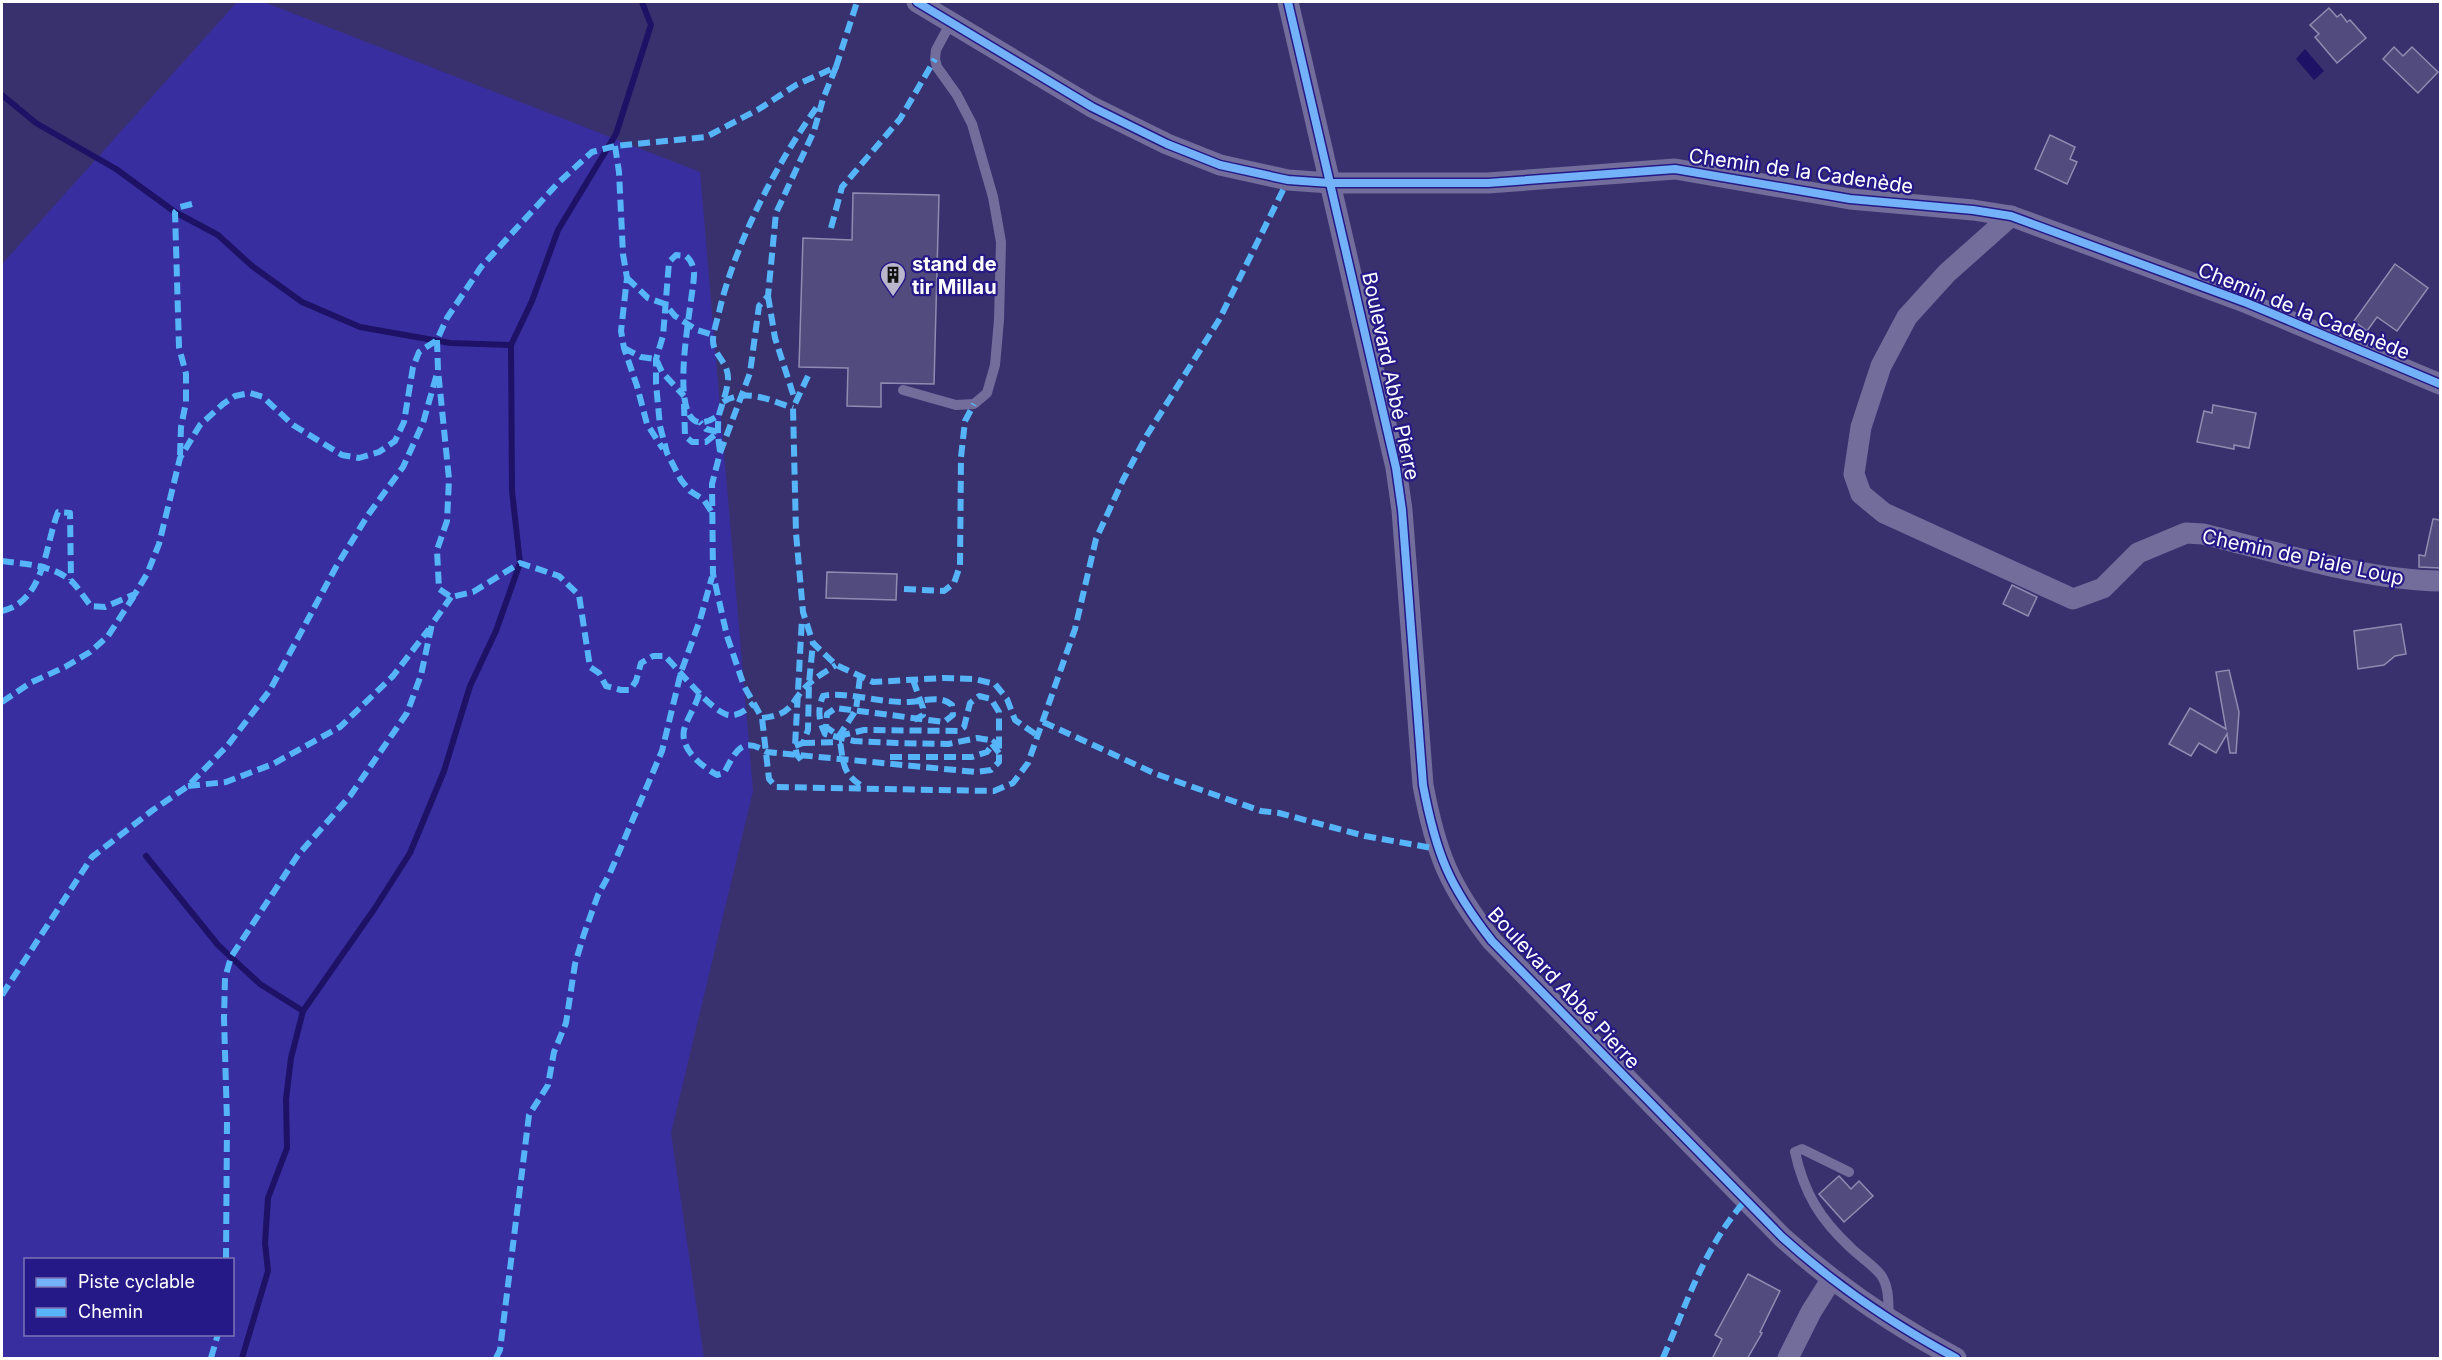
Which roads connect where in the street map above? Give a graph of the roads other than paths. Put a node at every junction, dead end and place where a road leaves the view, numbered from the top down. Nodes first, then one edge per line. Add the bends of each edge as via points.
1 (917, 2) edge
2 (1288, 2) edge
3 (951, 22) junction
4 (1330, 183) junction
5 (2011, 216) junction
6 (2440, 384) edge
7 (903, 390) dead end
8 (2440, 581) edge
9 (1849, 1172) dead end
10 (1831, 1280) junction
11 (1889, 1321) junction
12 (1788, 1359) edge
13 (1956, 1359) edge

1 - 3 street, Chemin de la Cadenède
2 - 4 street, Boulevard Abbé Pierre
3 - 4 street, Chemin de la Cadenède via 1092,107 1167,144 1220,165 1288,180
3 - 7 lane via 934,59 972,124 1001,242 995,365 987,393 974,404 956,405
4 - 5 street, Chemin de la Cadenède via 1488,183 1675,169 1850,199
4 - 10 street, Boulevard Abbé Pierre via 1396,468 1423,785 1446,872 1471,913 1518,968 1782,1237
5 - 6 street, Chemin de la Cadenède via 2247,303
5 - 8 street, Chemin de Piale Loup via 1947,273 1907,317 1881,366 1861,428 1854,474 1861,494 1884,513 2073,599 2103,588 2138,553 2186,533 2328,565 2418,581
9 - 11 lane via 1802,1149 1796,1152 1814,1206 1836,1234 1881,1275 1887,1290
10 - 11 street, Boulevard Abbé Pierre
10 - 12 street
11 - 13 street, Boulevard Abbé Pierre

